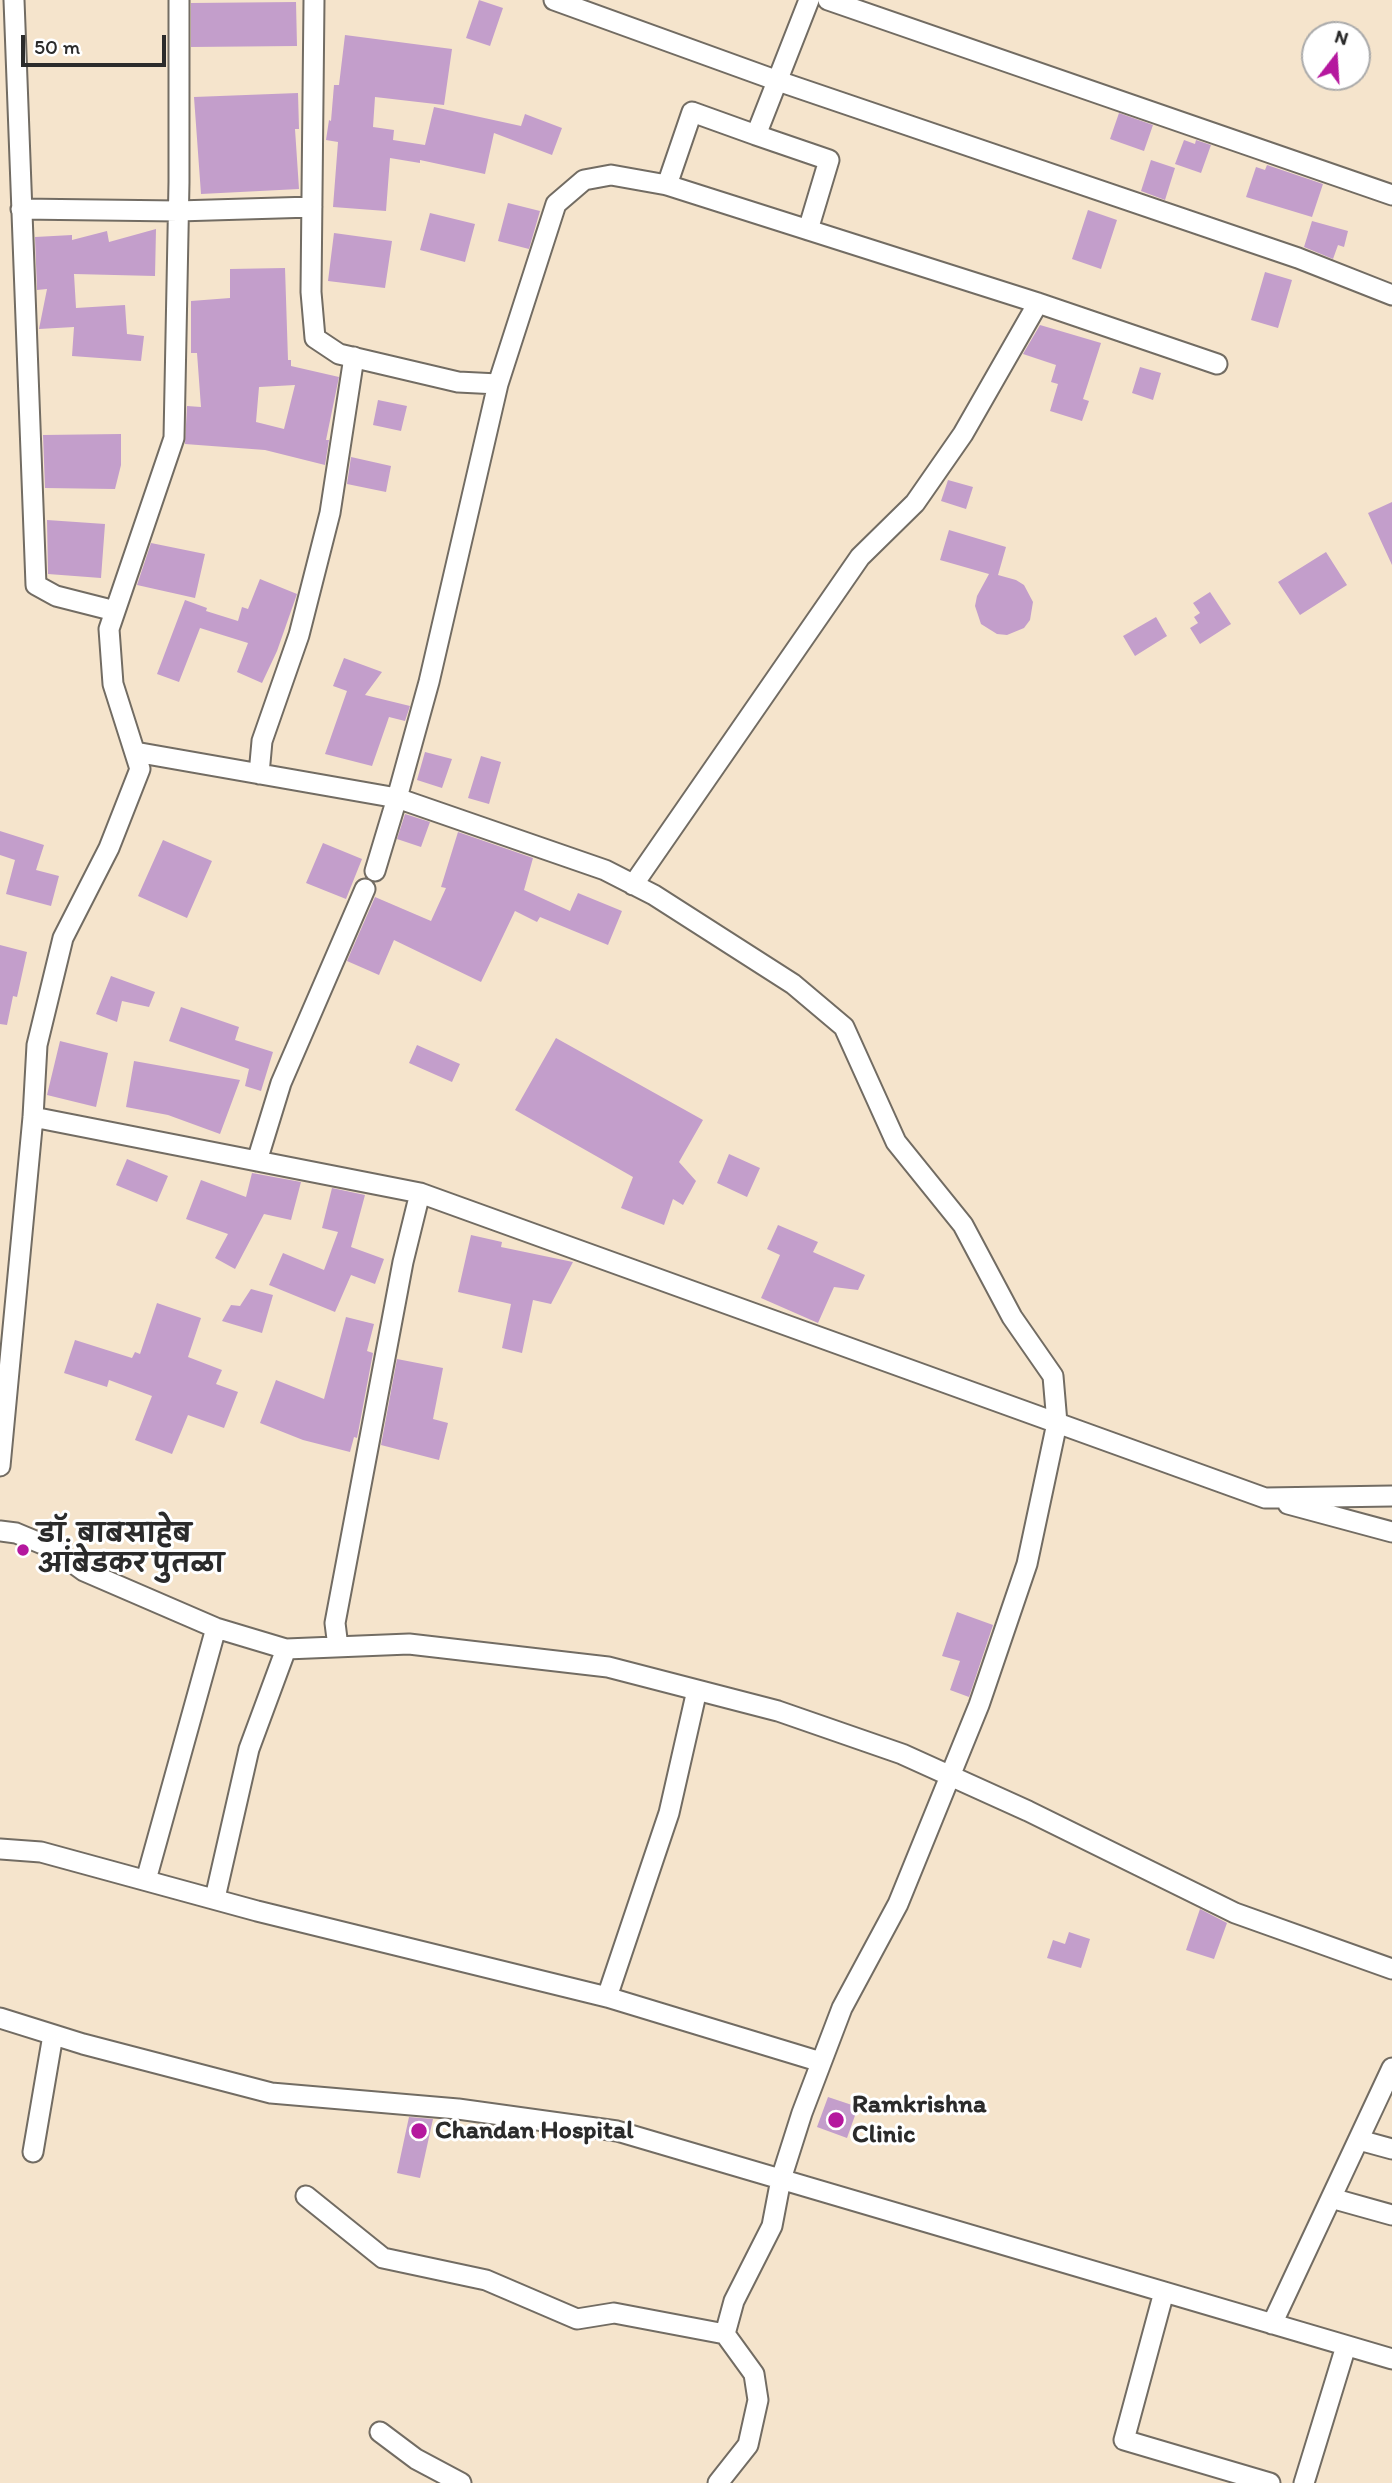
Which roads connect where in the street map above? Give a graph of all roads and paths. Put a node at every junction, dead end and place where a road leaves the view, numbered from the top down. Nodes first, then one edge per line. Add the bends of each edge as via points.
1 (14, 0) edge
2 (178, 0) edge
3 (314, 0) edge
4 (554, 0) edge
5 (808, 0) edge
6 (828, 0) edge
7 (778, 81) junction
8 (756, 135) junction
9 (667, 185) junction
10 (1392, 195) edge
11 (312, 207) junction
12 (22, 209) junction
13 (178, 211) junction
14 (808, 230) junction
15 (1392, 295) edge
16 (1038, 303) junction
17 (354, 357) junction
18 (1217, 364) dead end
19 (498, 384) junction
20 (115, 611) junction
21 (135, 752) junction
22 (259, 774) junction
23 (397, 798) junction
24 (375, 871) dead end
25 (633, 885) junction
26 (365, 889) dead end
27 (33, 1117) junction
28 (257, 1161) junction
29 (420, 1193) junction
30 (1057, 1423) junction
31 (0, 1466) edge
32 (1392, 1496) edge
33 (1265, 1498) junction
34 (0, 1531) edge
35 (1392, 1532) edge
36 (216, 1628) junction
37 (338, 1647) junction
38 (286, 1649) junction
39 (697, 1690) junction
40 (949, 1775) junction
41 (0, 1849) edge
42 (146, 1880) junction
43 (215, 1898) junction
44 (1392, 1969) edge
45 (607, 1997) junction
46 (0, 2018) edge
47 (53, 2035) junction
48 (821, 2062) junction
49 (1392, 2068) edge
50 (1359, 2140) junction
51 (1392, 2150) edge
52 (33, 2152) dead end
53 (781, 2179) junction
54 (306, 2196) dead end
55 (1331, 2198) junction
56 (1392, 2215) edge
57 (1164, 2292) junction
58 (1272, 2324) junction
59 (725, 2334) junction
60 (1346, 2346) junction
61 (1392, 2359) edge
62 (380, 2432) dead end
63 (461, 2483) edge
64 (718, 2483) edge
65 (1270, 2483) edge
66 (1304, 2483) edge

1 - 12 street
2 - 13 street
3 - 11 street
4 - 7 street
5 - 7 street
6 - 10 street
7 - 8 street
7 - 15 street via 1298,258
8 - 9 street via 692,112
8 - 14 street via 829,160
9 - 14 street
9 - 19 street via 611,175 584,180 556,204
11 - 13 street
11 - 17 street via 315,338 339,354
12 - 13 street
12 - 20 street via 36,585 55,596
13 - 20 street via 174,438
14 - 16 street
16 - 18 street
16 - 25 street via 963,434 915,503 860,557
17 - 19 street via 457,382
17 - 22 street via 330,513 299,635 262,741
19 - 23 street via 429,682
20 - 21 street via 109,629 113,684
21 - 22 street
21 - 27 street via 140,769 109,848 63,938 37,1045
22 - 23 street
23 - 24 street
23 - 25 street via 605,870
25 - 30 street via 793,984 844,1027 896,1142 963,1225 1012,1317 1053,1376
26 - 28 street via 281,1083
27 - 28 street
27 - 31 street
28 - 29 street
29 - 30 street
29 - 37 street via 335,1623
30 - 33 street
30 - 40 street via 1027,1564 979,1705
32 - 33 street
33 - 35 street
34 - 36 street via 52,1548 84,1571
36 - 38 street
36 - 42 street
37 - 38 street
37 - 39 street via 409,1644 608,1667
38 - 43 street via 249,1749
39 - 40 street via 778,1711
39 - 45 street via 669,1813
40 - 44 street via 1235,1913
40 - 48 street via 898,1904 842,2008
41 - 42 street via 41,1852
42 - 43 street
43 - 45 street
45 - 48 street
46 - 47 street
47 - 52 street
47 - 53 street via 271,2093 458,2109 617,2131
48 - 53 street
49 - 50 street
50 - 51 street
50 - 55 street
53 - 57 street
53 - 59 street via 772,2226 734,2301
54 - 59 street via 383,2258 486,2280 577,2319 614,2313
55 - 56 street
55 - 58 street
57 - 58 street
57 - 65 street via 1124,2440
58 - 60 street
59 - 64 street via 754,2374 758,2400 748,2445
60 - 61 street
60 - 66 street
62 - 63 street via 416,2459

